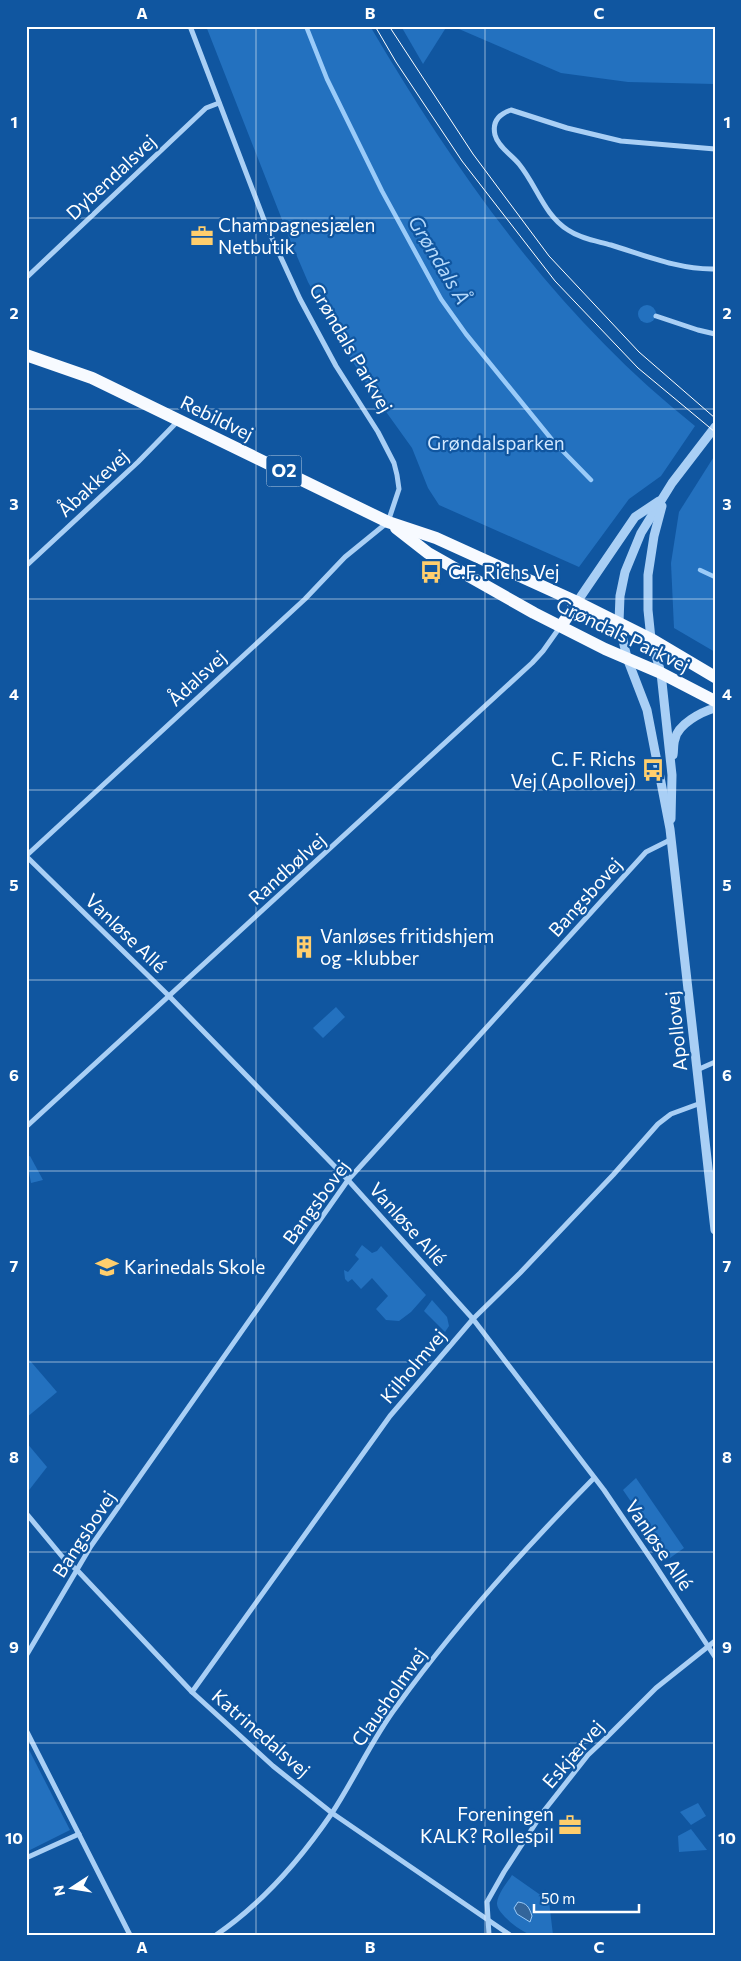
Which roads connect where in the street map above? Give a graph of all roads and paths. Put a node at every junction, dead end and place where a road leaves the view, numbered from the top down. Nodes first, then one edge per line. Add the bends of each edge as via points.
1 (190, 26) edge
2 (219, 102) junction
3 (715, 149) edge
4 (715, 269) edge
5 (26, 278) edge
6 (656, 316) dead end
7 (715, 334) edge
8 (26, 354) edge
9 (179, 420) junction
10 (715, 427) edge
11 (664, 499) junction
12 (388, 522) junction
13 (26, 566) edge
14 (577, 602) junction
15 (620, 622) junction
16 (561, 626) junction
17 (651, 639) junction
18 (627, 658) junction
19 (661, 673) junction
20 (715, 677) edge
21 (715, 701) edge
22 (715, 708) edge
23 (672, 775) junction
24 (670, 829) junction
25 (672, 839) junction
26 (26, 856) edge
27 (169, 996) junction
28 (715, 1062) edge
29 (697, 1070) junction
30 (701, 1103) junction
31 (26, 1127) edge
32 (348, 1180) junction
33 (715, 1230) edge
34 (473, 1319) junction
35 (594, 1478) junction
36 (26, 1513) edge
37 (77, 1570) junction
38 (715, 1641) edge
39 (708, 1645) junction
40 (26, 1656) edge
41 (715, 1657) edge
42 (192, 1692) junction
43 (26, 1730) edge
44 (332, 1812) junction
45 (79, 1834) junction
46 (26, 1858) edge
47 (488, 1920) junction
48 (130, 1935) edge
49 (216, 1935) edge
50 (489, 1935) edge
51 (510, 1935) edge

1 - 2 street, Grøndals Parkvej
2 - 5 street, Dybendalsvej via 206,108
2 - 12 street, Grøndals Parkvej via 266,224 300,299 394,463 399,489
3 - 4 street via 621,141 511,110 500,115 494,126 497,141 530,179 555,221 567,230 669,262
6 - 7 street
8 - 9 main road, Rebildvej / O2 via 92,378
9 - 12 main road, Rebildvej / O2
9 - 13 street, Åbakkevej
10 - 11 street
11 - 14 street via 635,517
11 - 15 street via 641,533 625,572 620,596
11 - 17 street via 648,575
12 - 14 main road, Grøndals Parkvej / O2 via 436,538
12 - 16 main road, Grøndals Parkvej / O2 via 428,553
12 - 26 street, Ådalsvej via 345,557 305,599
14 - 15 main road, Grøndals Parkvej / O2
14 - 16 main road
15 - 17 main road, Grøndals Parkvej / O2
15 - 18 street, Apollovej
16 - 18 main road, Grøndals Parkvej / O2
16 - 27 street, Randbølvej via 532,663
17 - 19 street
17 - 20 main road, Grøndals Parkvej / O2
18 - 19 main road, Grøndals Parkvej / O2
18 - 24 street, Apollovej via 647,710
19 - 21 main road, Grøndals Parkvej / O2
19 - 23 street, Apollovej
22 - 23 street, Apollovej via 689,720 675,737
23 - 24 street, Apollovej
24 - 25 street, Apollovej
25 - 29 street, Apollovej
25 - 32 street, Bangsbovej via 646,852
26 - 27 street, Vanløse Allé
27 - 31 street, Randbølvej
27 - 32 street, Vanløse Allé
28 - 29 street
29 - 30 street, Apollovej
30 - 33 street, Apollovej
30 - 34 street, Kilholmvej via 671,1114 658,1124
32 - 34 street, Vanløse Allé
32 - 37 street, Bangsbovej
34 - 35 street, Vanløse Allé
34 - 42 street, Kilholmvej via 390,1416
35 - 39 street, Vanløse Allé
35 - 44 street, Clausholmvej via 532,1540 473,1608 395,1708
36 - 37 street, Katrinedalsvej via 64,1560
37 - 40 street, Bangsbovej
37 - 42 street, Katrinedalsvej
38 - 39 street
39 - 41 street, Vanløse Allé
39 - 47 street, Eskjærvej via 656,1688 588,1755 543,1812 504,1872 487,1902
42 - 44 street, Katrinedalsvej via 273,1766
43 - 45 street
44 - 47 street, Katrinedalsvej
44 - 49 street, Clausholmvej via 271,1891
45 - 46 street
45 - 48 street
47 - 50 street, Eskjærvej
47 - 51 street, Katrinedalsvej

